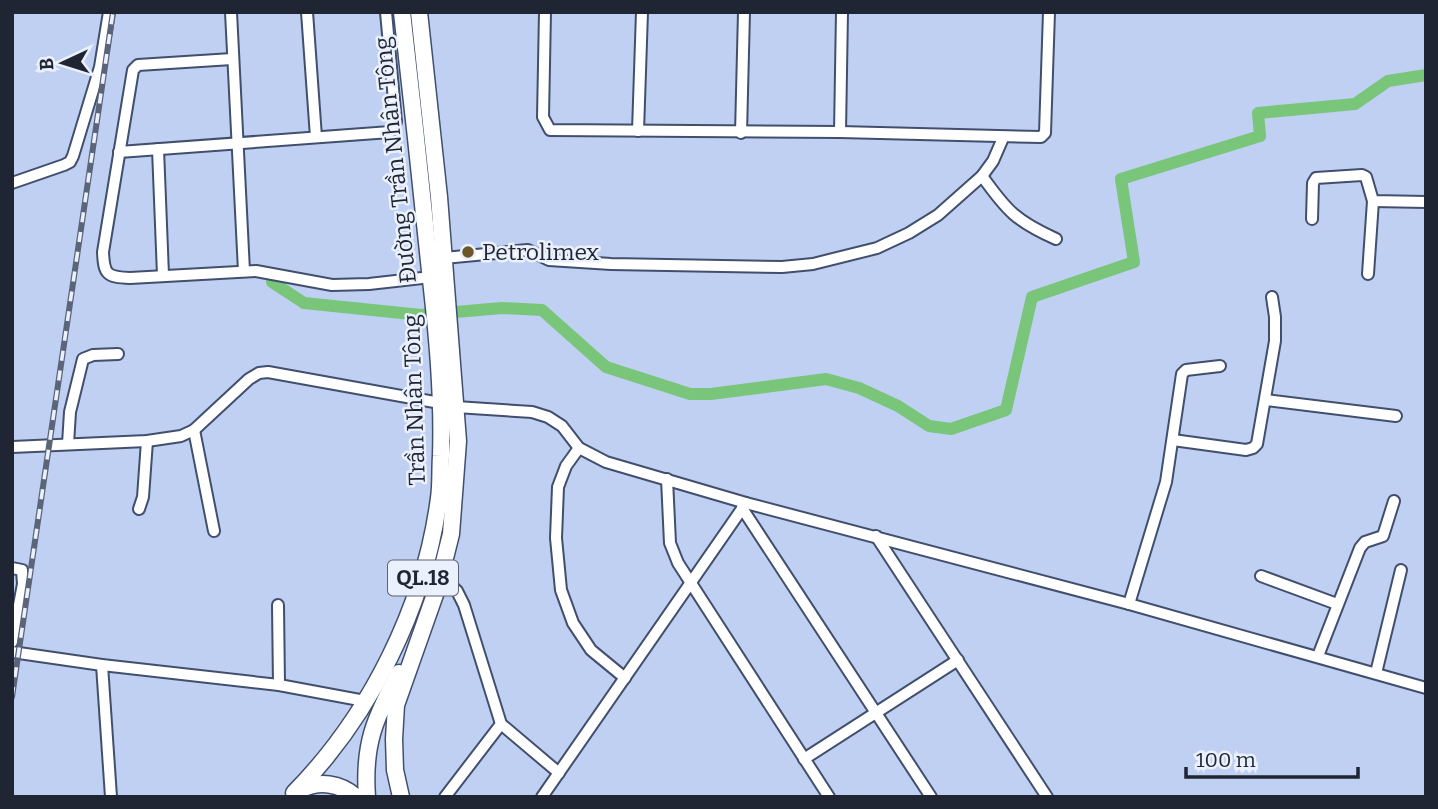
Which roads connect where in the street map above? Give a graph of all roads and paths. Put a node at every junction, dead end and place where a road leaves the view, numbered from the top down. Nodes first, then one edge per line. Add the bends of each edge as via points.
1 (109, 12) edge
2 (231, 12) edge
3 (307, 12) edge
4 (386, 12) edge
5 (402, 12) edge
6 (419, 12) edge
7 (545, 12) edge
8 (642, 12) edge
9 (744, 12) edge
10 (842, 12) edge
11 (1049, 12) edge
12 (232, 59) junction
13 (638, 131) junction
14 (840, 132) junction
15 (741, 133) junction
16 (316, 137) junction
17 (1003, 138) junction
18 (238, 143) junction
19 (158, 149) junction
20 (119, 152) junction
21 (982, 176) junction
22 (12, 183) edge
23 (1373, 201) junction
24 (1426, 202) edge
25 (1312, 219) dead end
26 (1056, 239) dead end
27 (444, 258) junction
28 (244, 271) junction
29 (1368, 274) dead end
30 (163, 275) junction
31 (431, 277) junction
32 (1272, 297) dead end
33 (441, 301) junction
34 (118, 354) dead end
35 (1220, 366) dead end
36 (1266, 400) junction
37 (448, 405) junction
38 (1396, 416) dead end
39 (194, 430) junction
40 (1172, 440) junction
41 (147, 441) junction
42 (68, 444) junction
43 (12, 447) edge
44 (579, 448) junction
45 (667, 479) junction
46 (1394, 501) dead end
47 (744, 506) junction
48 (139, 509) dead end
49 (214, 531) dead end
50 (876, 536) junction
51 (12, 568) edge
52 (1401, 570) dead end
53 (441, 575) junction
54 (1261, 576) dead end
55 (691, 582) junction
56 (1129, 604) junction
57 (1338, 604) junction
58 (278, 606) dead end
59 (424, 628) junction
60 (12, 642) edge
61 (12, 652) edge
62 (1318, 656) junction
63 (958, 660) junction
64 (102, 666) junction
65 (1376, 673) junction
66 (625, 678) junction
67 (279, 685) junction
68 (1426, 688) edge
69 (365, 701) junction
70 (877, 712) junction
71 (501, 724) junction
72 (804, 759) junction
73 (559, 773) junction
74 (293, 795) edge
75 (111, 797) edge
76 (356, 797) edge
77 (367, 797) edge
78 (401, 797) edge
79 (445, 797) edge
80 (542, 797) edge
81 (829, 797) edge
82 (931, 797) edge
83 (1047, 797) edge

1 - 22 street via 100,68 70,162
2 - 12 street
3 - 16 street
4 - 16 street via 394,129 385,134
5 - 31 highway, Đường Trần Nhân Tông / QL.18
6 - 27 highway, Đường Trần Nhân Tông / QL.18
7 - 13 street via 543,117 548,128
8 - 13 street
9 - 15 street
10 - 14 street
11 - 17 street via 1047,128 1041,137
12 - 18 street
12 - 20 street via 138,65 130,76
13 - 15 street
14 - 15 street
14 - 17 street
16 - 18 street
17 - 21 street
18 - 19 street
18 - 28 street
19 - 20 street
19 - 30 street
20 - 30 street via 104,267 115,277
21 - 26 street via 1003,207
21 - 27 street via 938,215 909,233 877,248 813,264 611,264 550,260 528,250
23 - 24 street
23 - 25 street via 1362,174 1316,178
23 - 29 street
27 - 33 highway, Đường Trần Nhân Tông / QL.18
28 - 30 street
28 - 31 street via 332,285
31 - 33 highway, Đường Trần Nhân Tông / QL.18
32 - 36 street via 1275,341
33 - 37 highway, Trần Nhân Tông / QL.18
34 - 42 street via 83,359 70,412
35 - 40 street via 1182,374
36 - 38 street
36 - 40 street via 1260,436 1253,448
37 - 39 street via 268,372 249,379
37 - 44 street via 548,417 562,426
37 - 53 highway, Trần Nhân Tông / QL.18 via 458,441 455,506
37 - 69 highway, Trần Nhân Tông / QL.18 via 440,498 423,577 397,642
39 - 41 street
39 - 49 street
40 - 56 street via 1166,482
41 - 42 street
41 - 48 street
42 - 43 street
44 - 45 street via 606,462
44 - 66 street via 558,487 561,590 573,623 591,650
45 - 47 street
45 - 55 street via 670,543
46 - 57 street via 1383,536 1360,548
47 - 50 street
47 - 55 street
47 - 70 street
50 - 56 street
50 - 63 street
51 - 60 street via 22,570 23,584
52 - 65 street
53 - 59 highway, Trần Nhân Tông / QL.18
53 - 71 street via 464,606
54 - 57 street
55 - 66 street
55 - 72 street
56 - 62 street
57 - 62 street
58 - 67 street
59 - 77 highway, Trần Nhân Tông via 369,740
59 - 78 highway, Trần Nhân Tông via 396,705 395,770
61 - 64 street
62 - 65 street
63 - 70 street
63 - 83 street
64 - 67 street
64 - 75 street
65 - 68 street
66 - 73 street
67 - 69 street
69 - 74 highway, Trần Nhân Tông / QL.18 via 322,766
70 - 72 street
70 - 82 street
71 - 73 street
71 - 79 street
72 - 81 street
73 - 80 street
74 - 76 highway via 321,784 335,785

